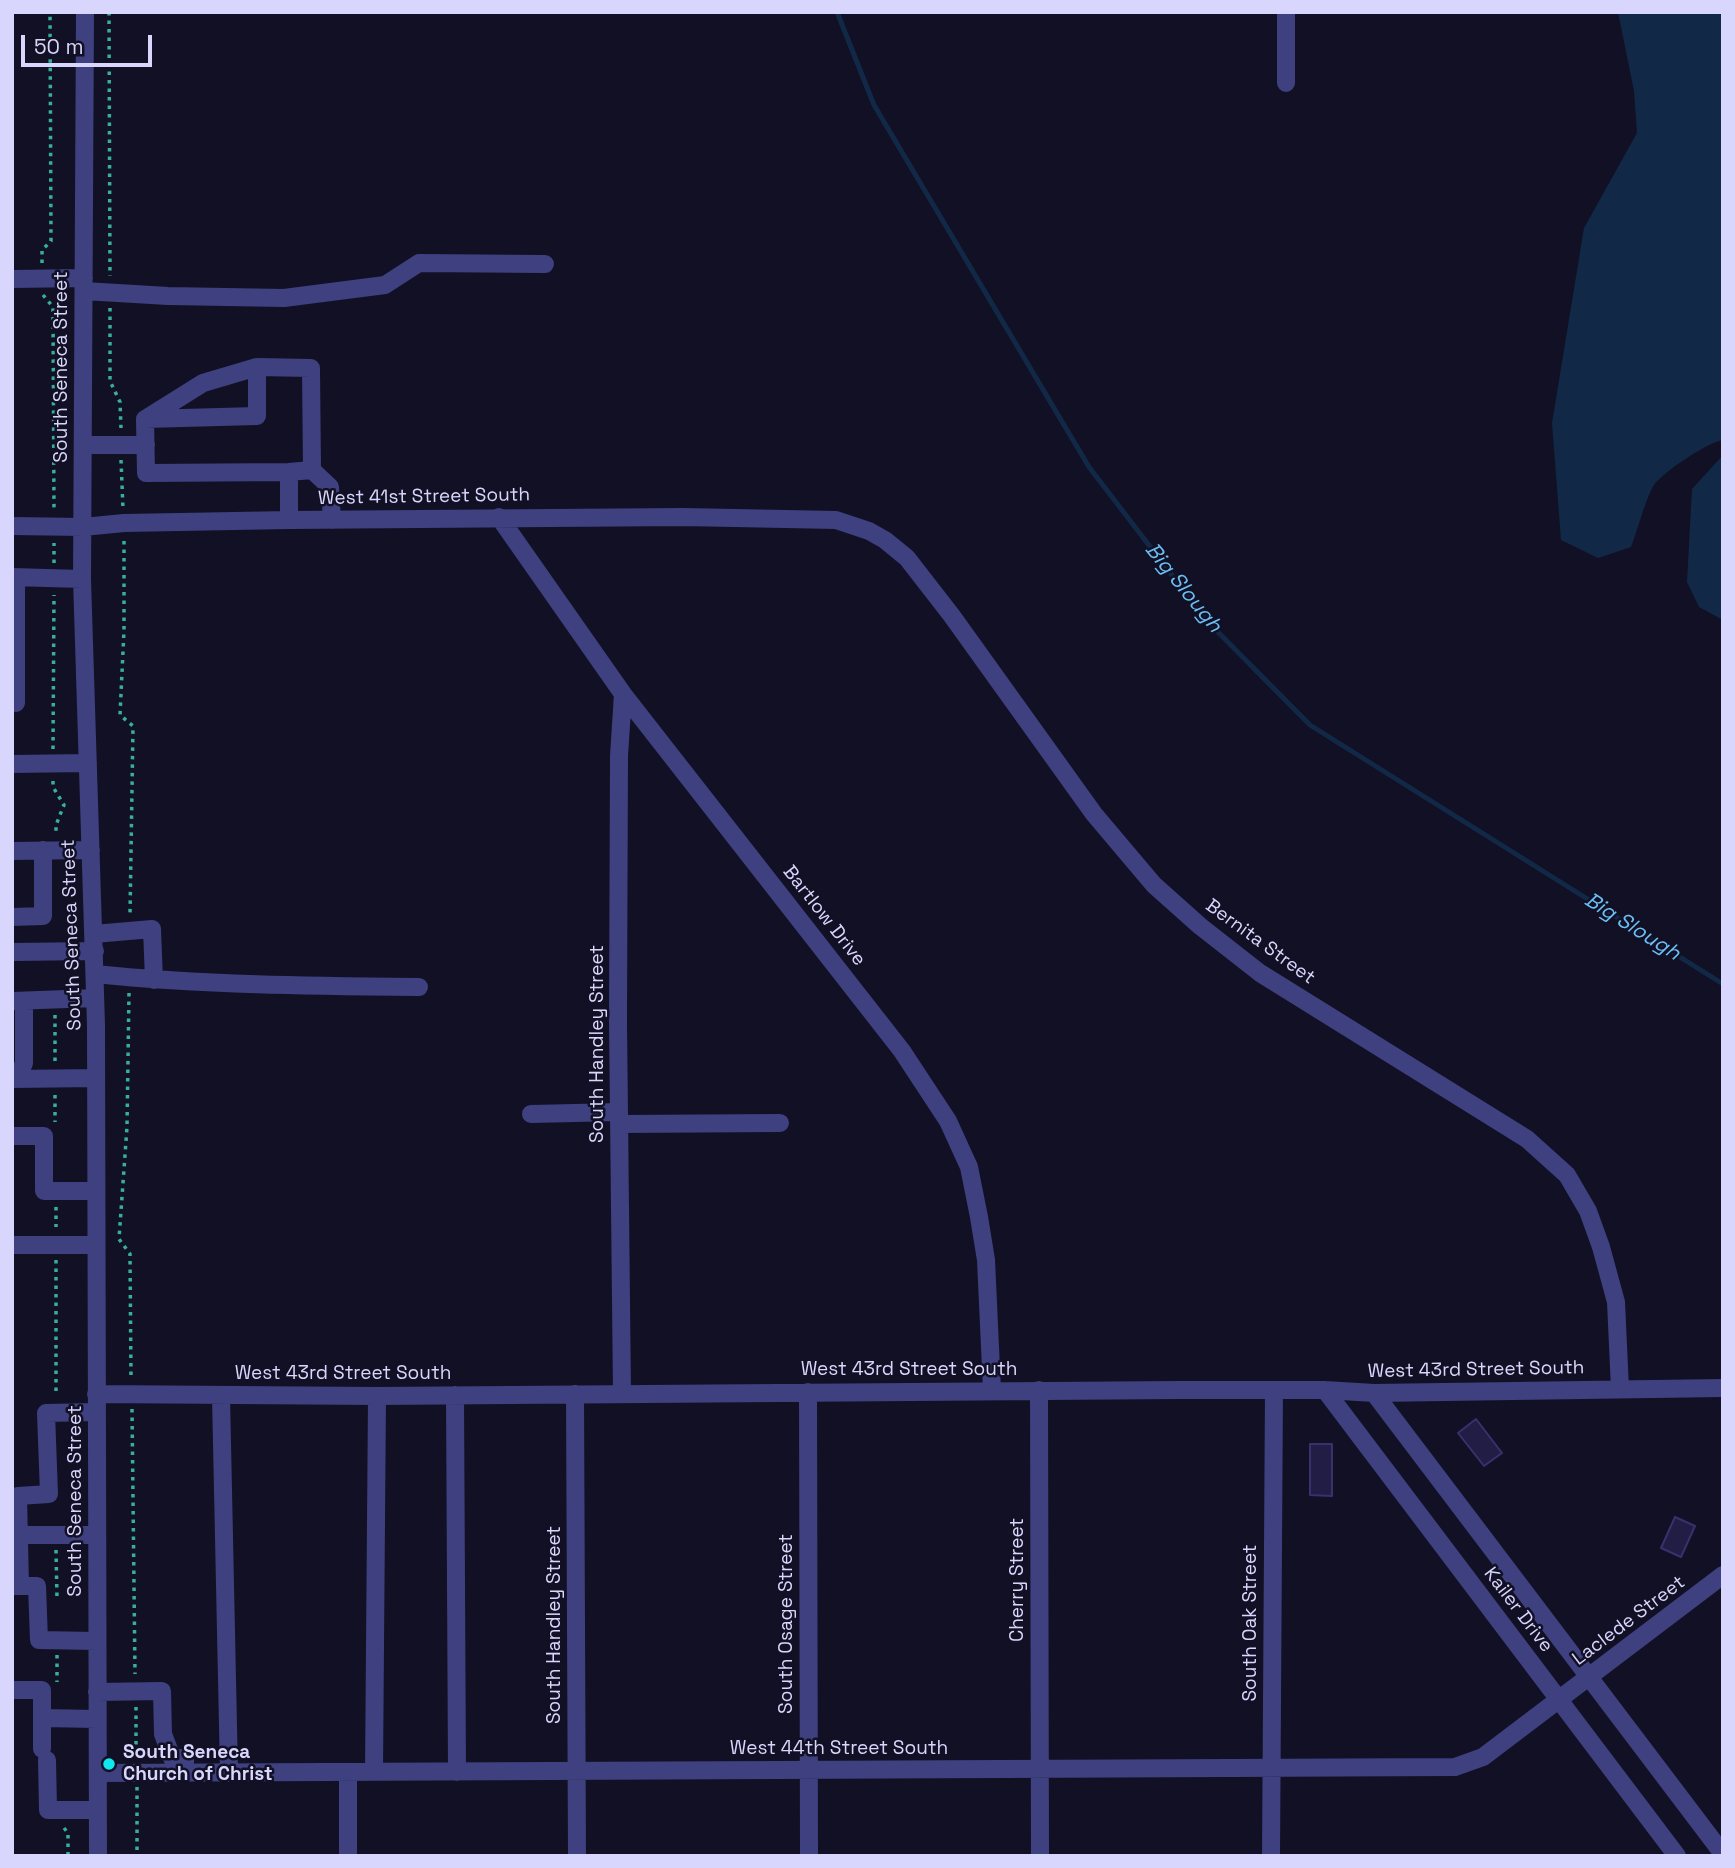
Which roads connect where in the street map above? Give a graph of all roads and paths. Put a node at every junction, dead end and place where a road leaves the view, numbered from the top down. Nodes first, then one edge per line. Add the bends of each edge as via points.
1 (85, 12) edge
2 (1286, 12) edge
3 (1286, 83) dead end
4 (545, 264) dead end
5 (12, 279) edge
6 (84, 285) junction
7 (257, 367) junction
8 (145, 419) junction
9 (83, 445) junction
10 (146, 445) junction
11 (312, 470) junction
12 (289, 472) junction
13 (499, 517) junction
14 (289, 520) junction
15 (332, 520) junction
16 (836, 520) joint
17 (12, 526) edge
18 (83, 527) junction
19 (14, 578) edge
20 (82, 579) junction
21 (623, 694) junction
22 (16, 703) dead end
23 (88, 763) junction
24 (12, 764) edge
25 (43, 850) junction
26 (91, 850) junction
27 (12, 851) edge
28 (12, 916) edge
29 (94, 942) junction
30 (12, 952) edge
31 (95, 974) junction
32 (154, 980) junction
33 (419, 986) dead end
34 (95, 998) junction
35 (20, 1004) edge
36 (20, 1074) edge
37 (96, 1078) junction
38 (531, 1114) dead end
39 (619, 1118) junction
40 (780, 1123) dead end
41 (12, 1136) edge
42 (96, 1191) junction
43 (12, 1245) edge
44 (96, 1245) junction
45 (1723, 1388) edge
46 (1620, 1389) junction
47 (992, 1390) junction
48 (1039, 1390) junction
49 (1274, 1390) junction
50 (1325, 1390) junction
51 (808, 1392) junction
52 (1374, 1392) junction
53 (575, 1394) junction
54 (622, 1394) junction
55 (455, 1395) junction
56 (221, 1396) junction
57 (377, 1396) junction
58 (96, 1403) junction
59 (16, 1535) edge
60 (97, 1535) junction
61 (1723, 1575) edge
62 (16, 1586) edge
63 (97, 1641) junction
64 (1589, 1676) junction
65 (12, 1690) edge
66 (97, 1692) junction
67 (1559, 1700) junction
68 (42, 1718) junction
69 (97, 1719) junction
70 (1271, 1767) junction
71 (1039, 1769) junction
72 (808, 1770) junction
73 (577, 1771) junction
74 (185, 1772) junction
75 (348, 1772) junction
76 (374, 1772) junction
77 (457, 1772) junction
78 (98, 1773) junction
79 (229, 1773) junction
80 (98, 1810) junction
81 (1723, 1854) edge
82 (98, 1856) edge
83 (348, 1856) edge
84 (577, 1856) edge
85 (809, 1856) edge
86 (1040, 1856) edge
87 (1271, 1856) edge
88 (1676, 1856) edge

1 - 6 street, South Seneca Street
2 - 3 street
4 - 6 street via 419,263 385,285 284,299 168,296
5 - 6 street
6 - 9 street, South Seneca Street
7 - 8 street via 202,383
7 - 8 street via 257,416
7 - 11 street via 311,368
8 - 10 street
9 - 10 street
9 - 18 street, South Seneca Street
10 - 12 street via 146,473
11 - 12 street
11 - 15 street via 330,487
12 - 14 street
13 - 15 street, West 41st Street South
13 - 16 street, West 41st Street South
13 - 21 street, Bartlow Drive
14 - 15 street, West 41st Street South
14 - 18 street, West 41st Street South
16 - 46 street, Bernita Street via 869,531 907,558 1094,814 1154,885 1260,973 1527,1139 1567,1175 1588,1211 1616,1302
17 - 18 street, West 41st Street South
18 - 20 street, South Seneca Street
19 - 20 street
19 - 22 street
20 - 23 street, South Seneca Street
21 - 39 street, South Handley Street
21 - 47 street, Bartlow Drive via 902,1051 958,1140 969,1167 986,1260
23 - 24 street
23 - 26 street, South Seneca Street
25 - 26 street
25 - 27 street
25 - 28 street via 43,916
26 - 29 street, South Seneca Street
29 - 30 street
29 - 31 street, South Seneca Street
29 - 32 street via 152,929
31 - 32 street
31 - 34 street, South Seneca Street
32 - 33 street
34 - 35 street
34 - 37 street, South Seneca Street
35 - 36 street via 24,1063
36 - 37 street
37 - 42 street, South Seneca Street
38 - 39 street
39 - 40 street
39 - 54 street, South Handley Street
41 - 42 street via 44,1136 44,1191
42 - 44 street, South Seneca Street
43 - 44 street
44 - 58 street, South Seneca Street
45 - 46 street, West 43rd Street South
46 - 52 street, West 43rd Street South
47 - 48 street, West 43rd Street South
47 - 51 street, West 43rd Street South
48 - 49 street, West 43rd Street South
48 - 71 street, Cherry Street
49 - 50 street, West 43rd Street South
49 - 70 street, South Oak Street
50 - 52 street, West 43rd Street South
50 - 67 street, Kailer Drive
51 - 54 street, West 43rd Street South
51 - 72 street, South Osage Street
52 - 64 street, Kailer Drive
53 - 54 street, West 43rd Street South
53 - 55 street, West 43rd Street South
53 - 73 street, South Handley Street
55 - 57 street, West 43rd Street South
55 - 77 street
56 - 57 street, West 43rd Street South
56 - 58 street, West 43rd Street South
56 - 79 street
57 - 76 street
58 - 59 street, West 43rd Street South via 46,1413 49,1494 18,1496
58 - 60 street, South Seneca Street
59 - 60 street
59 - 62 street
60 - 63 street, South Seneca Street
61 - 64 street, Laclede Street
62 - 63 street via 37,1586 39,1640
63 - 66 street, South Seneca Street
64 - 67 street, Laclede Street
64 - 81 street, Kailer Drive
65 - 68 street via 42,1690
66 - 69 street, South Seneca Street
66 - 74 street via 162,1691 163,1734 172,1758 185,1758
67 - 70 street, West 44th Street South via 1483,1757 1455,1767
67 - 88 street, Kailer Drive
68 - 69 street
68 - 80 street via 48,1810
69 - 78 street, South Seneca Street
70 - 71 street, West 44th Street South
70 - 87 street, South Oak Street
71 - 72 street, West 44th Street South
71 - 86 street, Cherry Street
72 - 73 street, West 44th Street South
72 - 85 street, South Osage Street
73 - 77 street, West 44th Street South
73 - 84 street, South Handley Street
74 - 78 street, West 44th Street South
74 - 79 street, West 44th Street South
75 - 76 street, West 44th Street South
75 - 79 street, West 44th Street South
75 - 83 street
76 - 77 street, West 44th Street South
78 - 80 street, South Seneca Street
80 - 82 street, South Seneca Street

